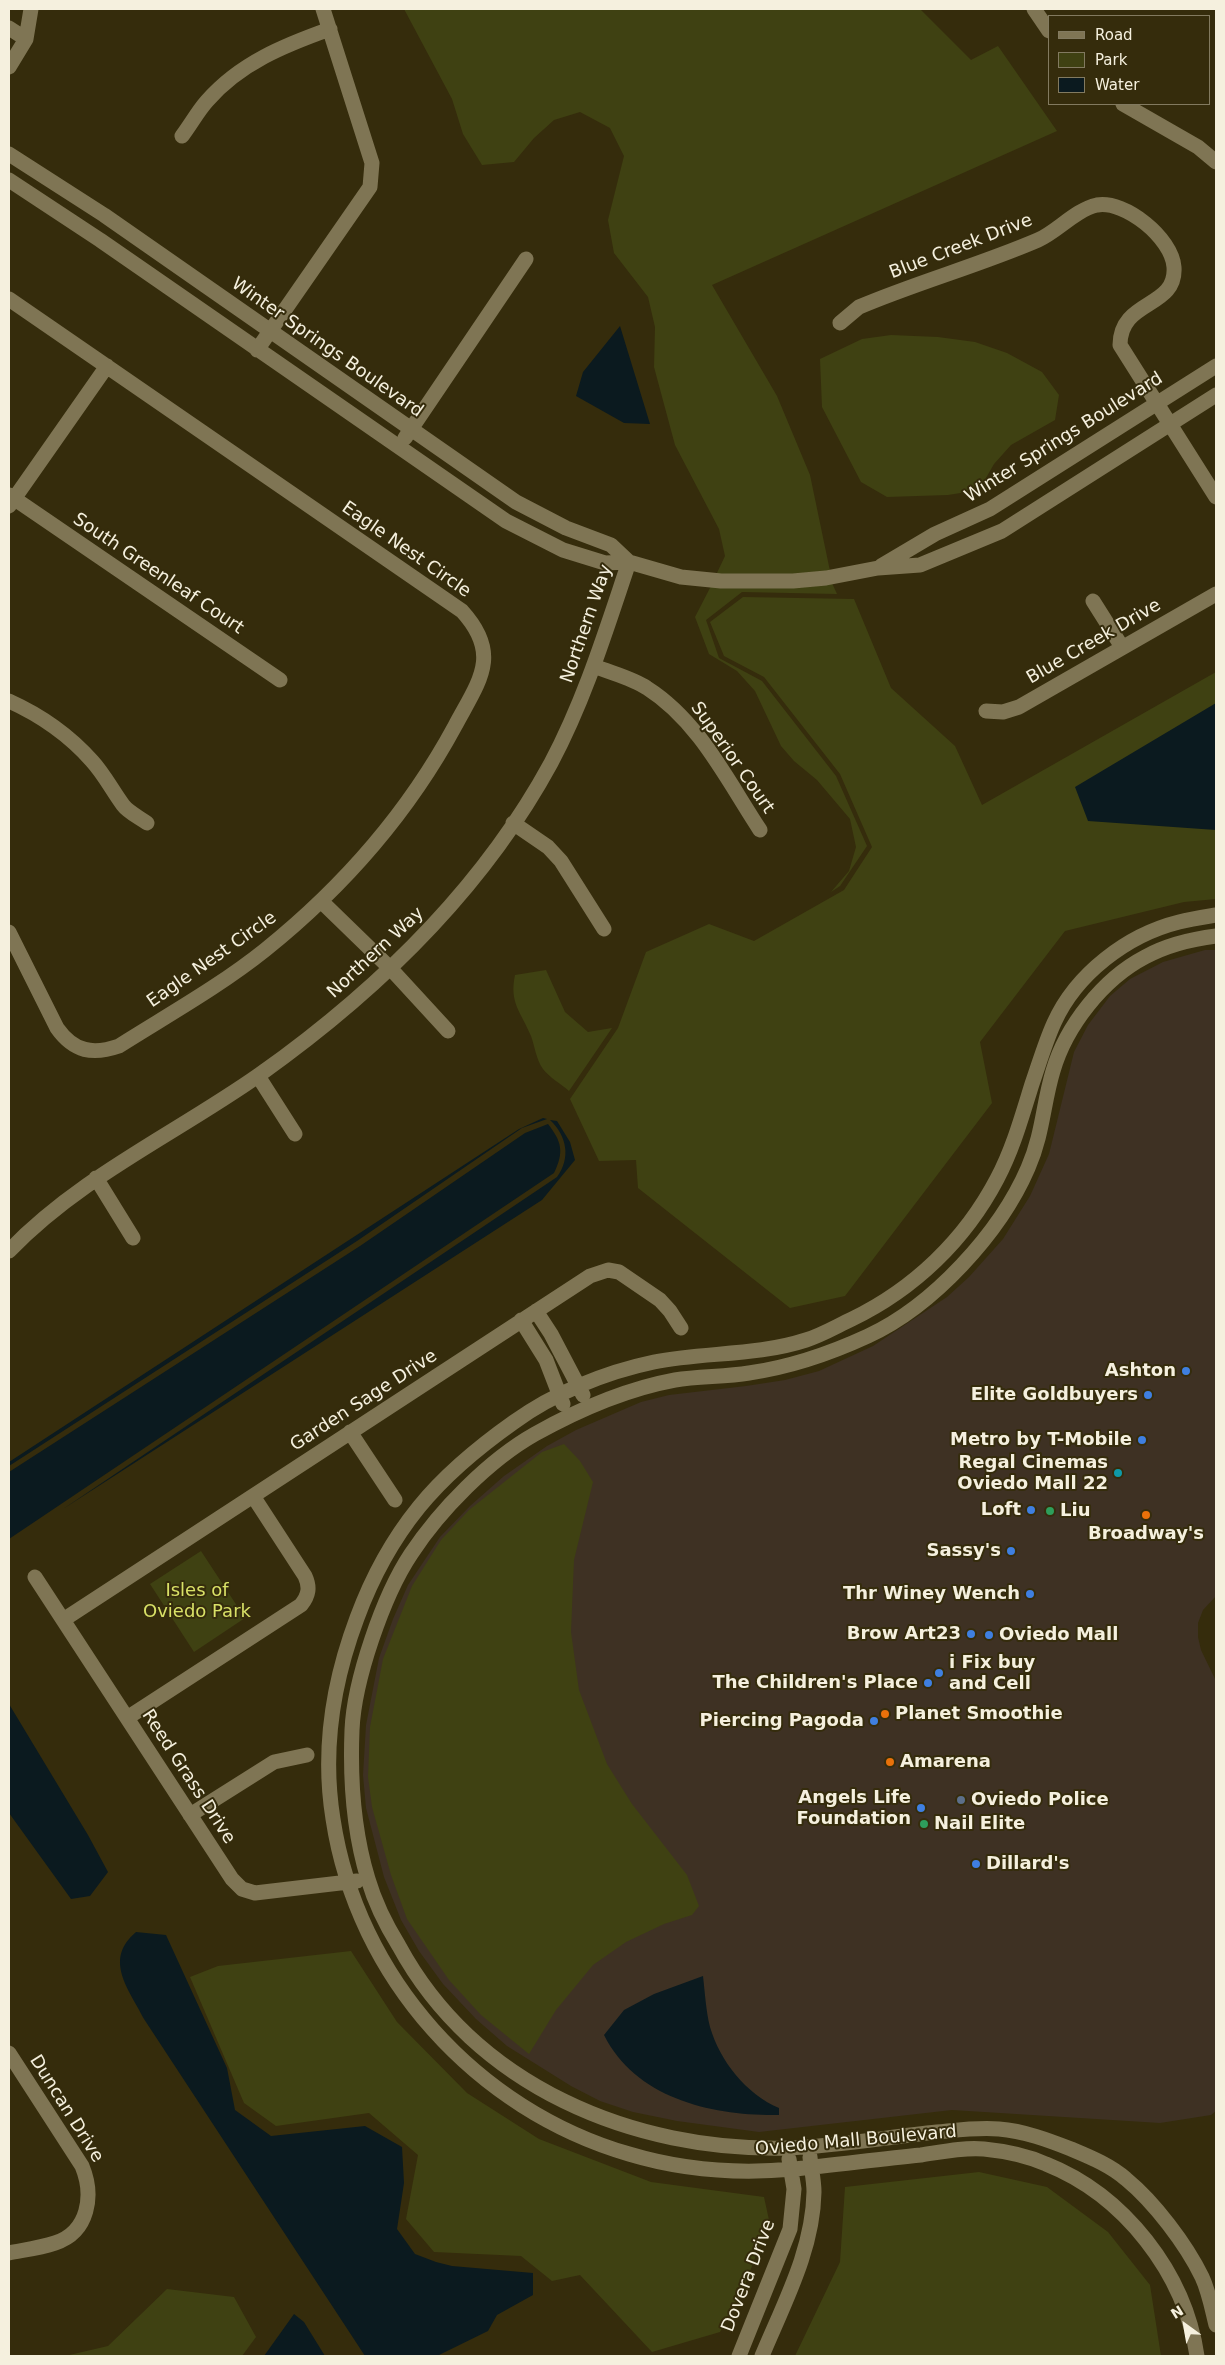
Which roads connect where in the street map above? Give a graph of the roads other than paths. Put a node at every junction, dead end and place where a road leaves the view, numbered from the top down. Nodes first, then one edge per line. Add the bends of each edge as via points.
1 (31, 9) edge
2 (323, 9) edge
3 (1034, 9) edge
4 (9, 28) edge
5 (330, 29) junction
6 (1048, 30) edge
7 (26, 39) junction
8 (9, 67) edge
9 (1125, 105) edge
10 (182, 136) dead end
11 (9, 154) edge
12 (1216, 162) edge
13 (9, 180) edge
14 (526, 259) dead end
15 (9, 299) edge
16 (840, 323) dead end
17 (270, 330) junction
18 (257, 350) junction
19 (107, 366) junction
20 (1216, 366) edge
21 (1216, 395) edge
22 (1158, 403) junction
23 (1170, 424) junction
24 (410, 430) junction
25 (398, 447) junction
26 (1216, 497) edge
27 (10, 500) edge
28 (1002, 502) junction
29 (1016, 522) junction
30 (628, 562) junction
31 (878, 568) junction
32 (1216, 594) edge
33 (1093, 601) dead end
34 (1122, 647) junction
35 (594, 666) junction
36 (280, 680) dead end
37 (9, 701) edge
38 (986, 711) dead end
39 (147, 823) dead end
40 (513, 823) junction
41 (760, 830) dead end
42 (322, 902) junction
43 (1216, 915) edge
44 (604, 929) dead end
45 (9, 932) edge
46 (1216, 936) edge
47 (391, 969) junction
48 (448, 1031) dead end
49 (258, 1076) junction
50 (294, 1134) dead end
51 (96, 1178) junction
52 (133, 1238) dead end
53 (9, 1251) edge
54 (536, 1311) junction
55 (521, 1320) junction
56 (681, 1328) dead end
57 (561, 1353) junction
58 (546, 1360) junction
59 (578, 1387) junction
60 (559, 1396) junction
61 (591, 1406) junction
62 (568, 1417) junction
63 (350, 1432) junction
64 (253, 1496) junction
65 (395, 1500) dead end
66 (35, 1576) dead end
67 (63, 1620) junction
68 (127, 1718) junction
69 (307, 1755) dead end
70 (190, 1815) junction
71 (368, 1879) junction
72 (347, 1882) junction
73 (9, 2053) edge
74 (809, 2146) junction
75 (787, 2148) junction
76 (1098, 2160) junction
77 (811, 2166) junction
78 (790, 2170) junction
79 (1125, 2178) junction
80 (1088, 2184) junction
81 (1108, 2200) junction
82 (9, 2253) edge
83 (1216, 2324) edge
84 (739, 2356) edge
85 (762, 2356) edge
86 (1197, 2356) edge

1 - 7 street
2 - 5 street
3 - 6 street
4 - 7 street
5 - 10 street via 288,44 227,81
5 - 17 street via 372,163 370,187
7 - 8 street
9 - 12 street via 1198,146
11 - 17 street, Winter Springs Boulevard via 104,215
13 - 18 street, Winter Springs Boulevard
14 - 24 street
15 - 19 street, Eagle Nest Circle
16 - 22 street, Blue Creek Drive via 860,307 1040,239 1096,206 1111,205 1141,219 1153,230 1168,249 1174,264 1171,288 1130,318 1120,332 1120,345 1125,355
17 - 18 street
17 - 24 street, Winter Springs Boulevard
18 - 25 street, Winter Springs Boulevard
19 - 27 street
19 - 42 street, Eagle Nest Circle via 462,611 480,636 484,666 443,749 396,818
20 - 22 street, Winter Springs Boulevard
21 - 23 street, Winter Springs Boulevard
22 - 23 street, Blue Creek Drive
22 - 28 street, Winter Springs Boulevard
23 - 26 street, Blue Creek Drive
23 - 29 street, Winter Springs Boulevard
24 - 25 street
24 - 30 street, Winter Springs Boulevard via 516,502 566,528 611,545
25 - 30 street, Winter Springs Boulevard via 506,520 563,550 605,563
27 - 36 street, South Greenleaf Court
28 - 29 street
28 - 31 street, Winter Springs Boulevard via 935,534
29 - 31 street, Winter Springs Boulevard via 920,565
30 - 31 street, Winter Springs Boulevard via 681,577 748,582 826,578
30 - 35 street, Northern Way
32 - 34 street, Blue Creek Drive
33 - 34 street
34 - 38 street, Blue Creek Drive via 1019,707 1003,712
35 - 40 street, Northern Way via 551,763
35 - 41 street, Superior Court via 645,687 672,705 694,729
37 - 39 street via 48,722 72,741 93,761 124,806
40 - 44 street via 548,847 561,861
40 - 47 street, Northern Way via 474,878
42 - 45 street, Eagle Nest Circle via 264,951 214,986 120,1046 102,1051 90,1051 66,1040
42 - 47 street
43 - 59 street, Oviedo Mall Boulevard via 1176,922 1140,936 1100,963 1072,993 1055,1020 1015,1137 996,1180 975,1215 944,1255 907,1286 862,1314 805,1340 760,1350 656,1362
46 - 61 street, Oviedo Mall Boulevard via 1178,944 1142,958 1110,982 1086,1009 1068,1037 1053,1070 1041,1133 1027,1172 997,1221 969,1256 922,1302 879,1331 830,1354 787,1367 677,1380
47 - 48 street
47 - 49 street, Northern Way via 358,999
49 - 50 street
49 - 51 street, Northern Way
51 - 52 street
51 - 53 street, Northern Way via 31,1228
54 - 55 street, Garden Sage Drive
54 - 56 street, Garden Sage Drive via 590,1276 608,1270 619,1272 660,1300
54 - 57 street
55 - 58 street
55 - 63 street, Garden Sage Drive
57 - 58 street
57 - 59 street
58 - 60 street
59 - 60 street, Oviedo Mall Boulevard
59 - 61 street
60 - 62 street
60 - 72 street, Oviedo Mall Boulevard via 517,1420 456,1468 417,1509 366,1594 337,1684 330,1730 332,1818
61 - 62 street, Oviedo Mall Boulevard
62 - 71 street, Oviedo Mall Boulevard via 530,1436 491,1465 444,1511 409,1557 382,1614 362,1673 353,1714 351,1765 356,1828
63 - 64 street, Garden Sage Drive
63 - 65 street
64 - 67 street, Garden Sage Drive
64 - 68 street via 305,1576 309,1585 308,1597 301,1605
66 - 67 street, Reed Grass Drive
67 - 68 street, Reed Grass Drive
68 - 70 street, Reed Grass Drive
69 - 70 street via 274,1762
70 - 72 street, Reed Grass Drive via 232,1879 242,1888 255,1893
71 - 72 street, Reed Grass Drive
71 - 75 street, Oviedo Mall Boulevard via 382,1916 408,1963 434,1999 472,2042 529,2082 590,2114 638,2130 696,2143
72 - 78 street, Oviedo Mall Boulevard via 374,1943 403,1992 440,2038 477,2075 518,2104 576,2136 635,2156 706,2170
73 - 82 street, Duncan Drive via 82,2166 89,2194 83,2218 67,2238 54,2244
74 - 75 street, Oviedo Mall Boulevard
74 - 76 street, Oviedo Mall Boulevard via 964,2129 1002,2129 1040,2137
74 - 77 street
75 - 78 street, Dovera Drive
76 - 79 street, Oviedo Mall Boulevard
76 - 80 street
77 - 78 street, Oviedo Mall Boulevard
77 - 80 street, Oviedo Mall Boulevard via 981,2148 1042,2162
77 - 85 street via 814,2191 810,2230 795,2280
78 - 84 street, Dovera Drive via 794,2190 790,2229
79 - 81 street
79 - 83 street, Oviedo Mall Boulevard via 1163,2218 1201,2275
80 - 81 street, Oviedo Mall Boulevard
81 - 86 street, Oviedo Mall Boulevard via 1149,2244 1172,2278

